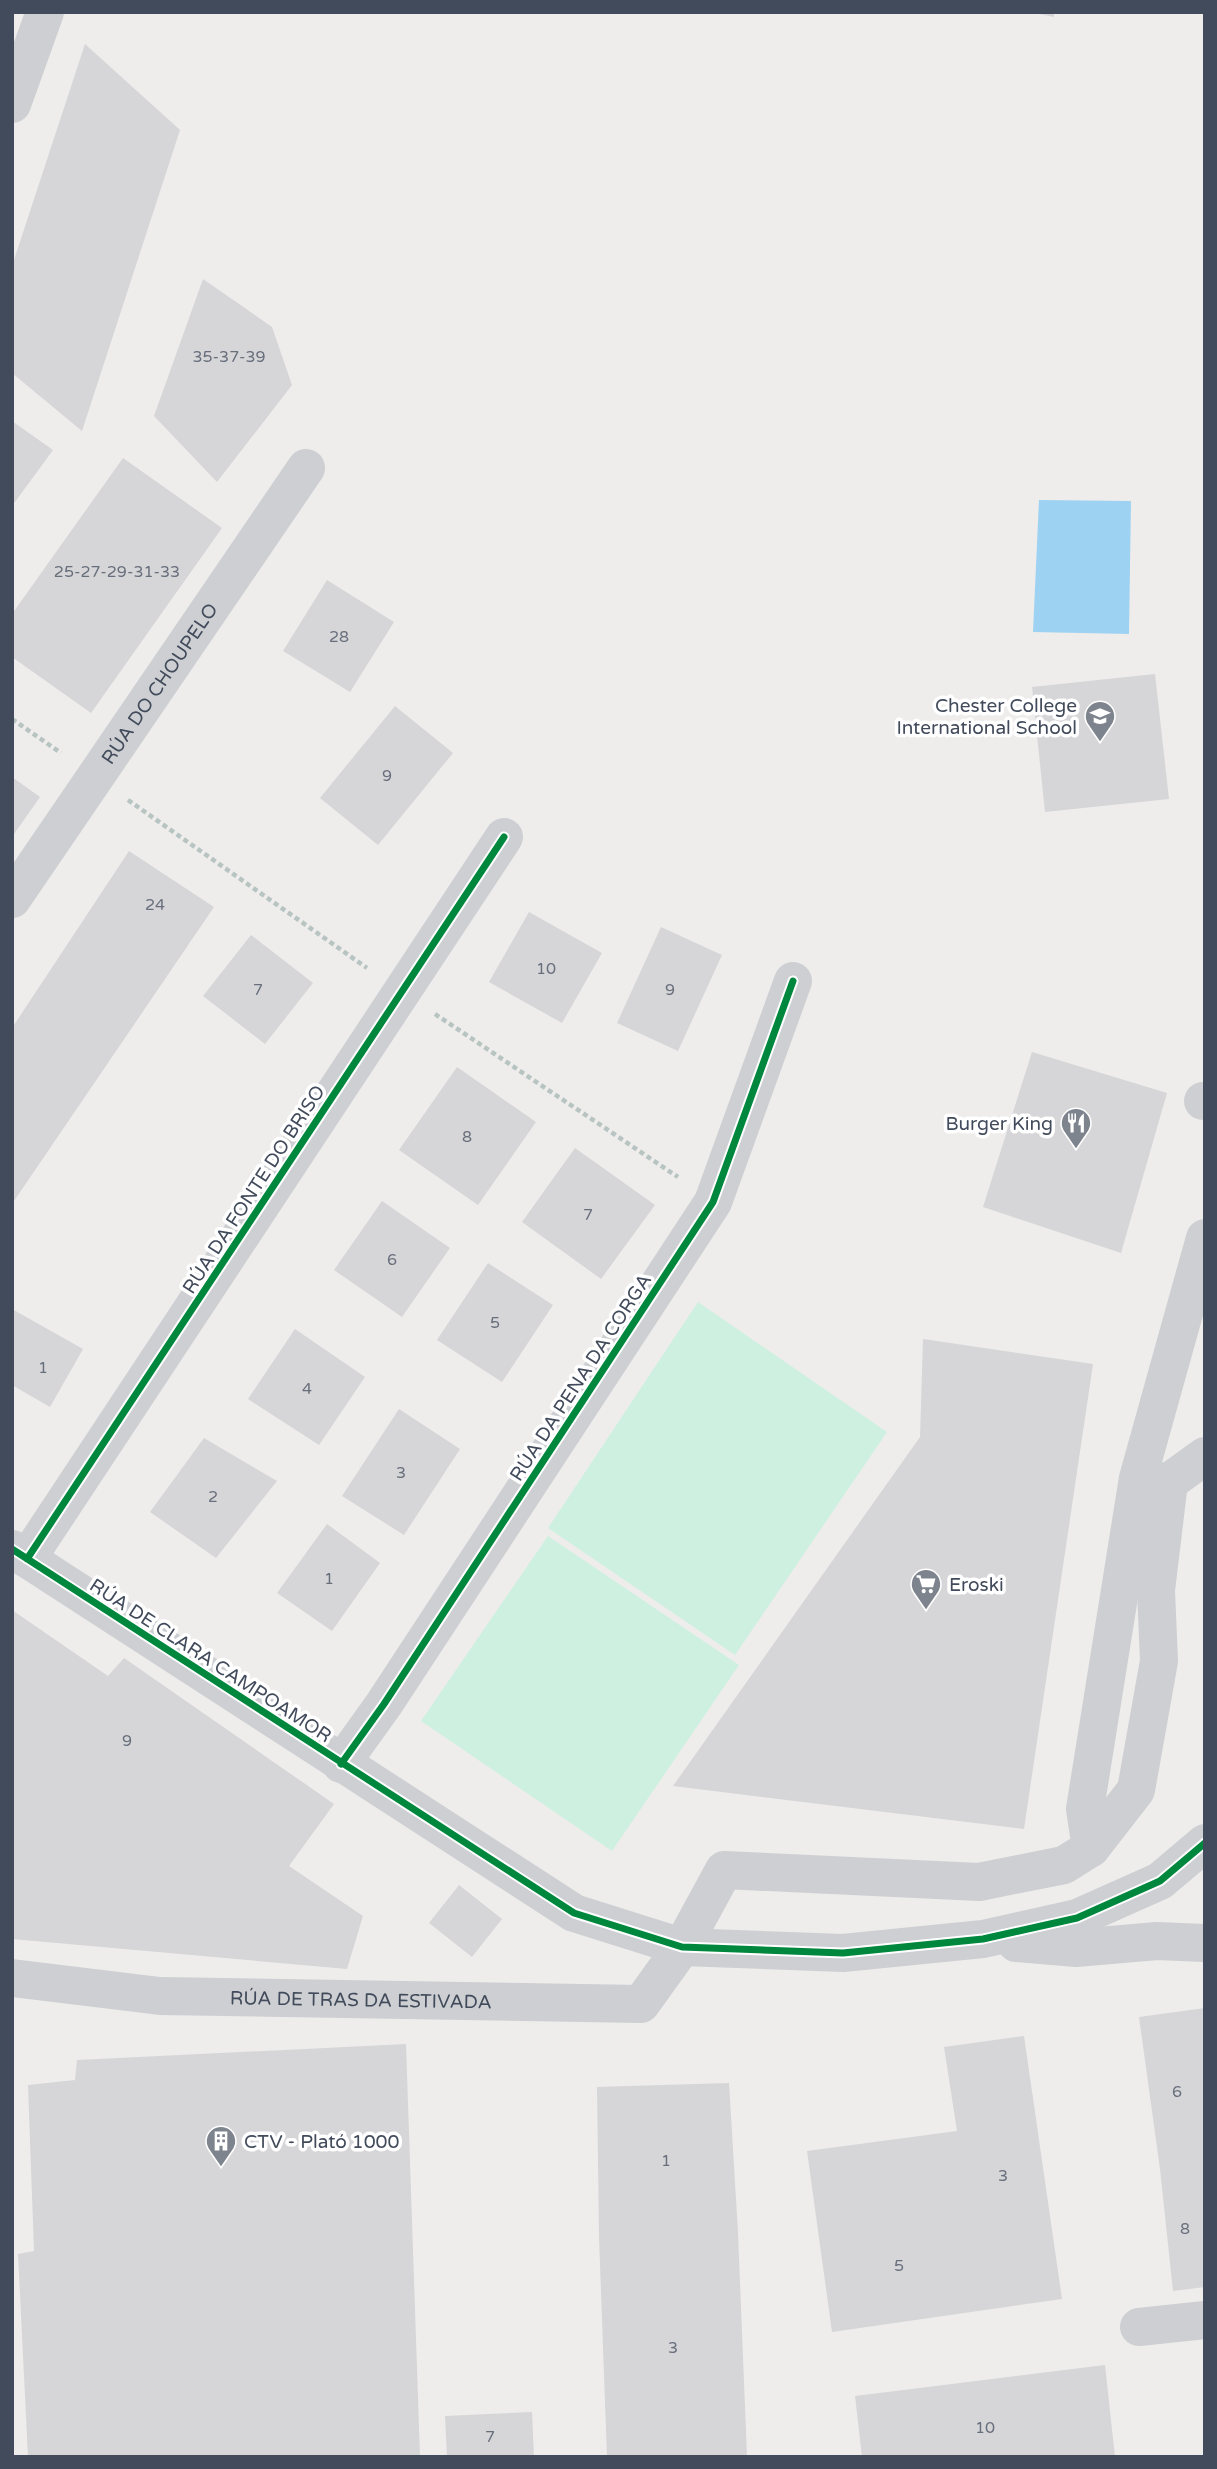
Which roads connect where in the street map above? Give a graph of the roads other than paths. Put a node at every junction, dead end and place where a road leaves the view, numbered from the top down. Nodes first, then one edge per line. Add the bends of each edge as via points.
1 (45, 12) edge
2 (12, 104) edge
3 (306, 468) dead end
4 (504, 837) dead end
5 (12, 899) edge
6 (793, 981) dead end
7 (1205, 1238) edge
8 (1205, 1456) edge
9 (1154, 1480) junction
10 (20, 1554) edge
11 (341, 1764) junction
12 (1205, 1843) edge
13 (983, 1940) junction
14 (1205, 1943) edge
15 (682, 1947) junction
16 (12, 1978) edge
17 (1205, 2320) edge
18 (1139, 2327) dead end

1 - 2 street
3 - 5 street, RÚA DO CHOUPELO
4 - 10 street, RÚA DA FONTE DO BRISO
6 - 11 street, RÚA DA PENA DA CORGA via 713,1202
7 - 9 street
8 - 9 street
9 - 15 street via 1085,1809 1091,1848 1064,1865 979,1882 724,1870
10 - 11 street, RÚA DE CLARA CAMPOAMOR
11 - 15 street, RÚA DE CLARA CAMPOAMOR via 573,1913
12 - 13 street via 1160,1881 1077,1918
13 - 14 street via 1076,1948 1157,1941
13 - 15 street, RÚA DE CLARA CAMPOAMOR via 843,1953
15 - 16 street, RÚA DE TRAS DA ESTIVADA via 641,2004 160,1996
17 - 18 street

